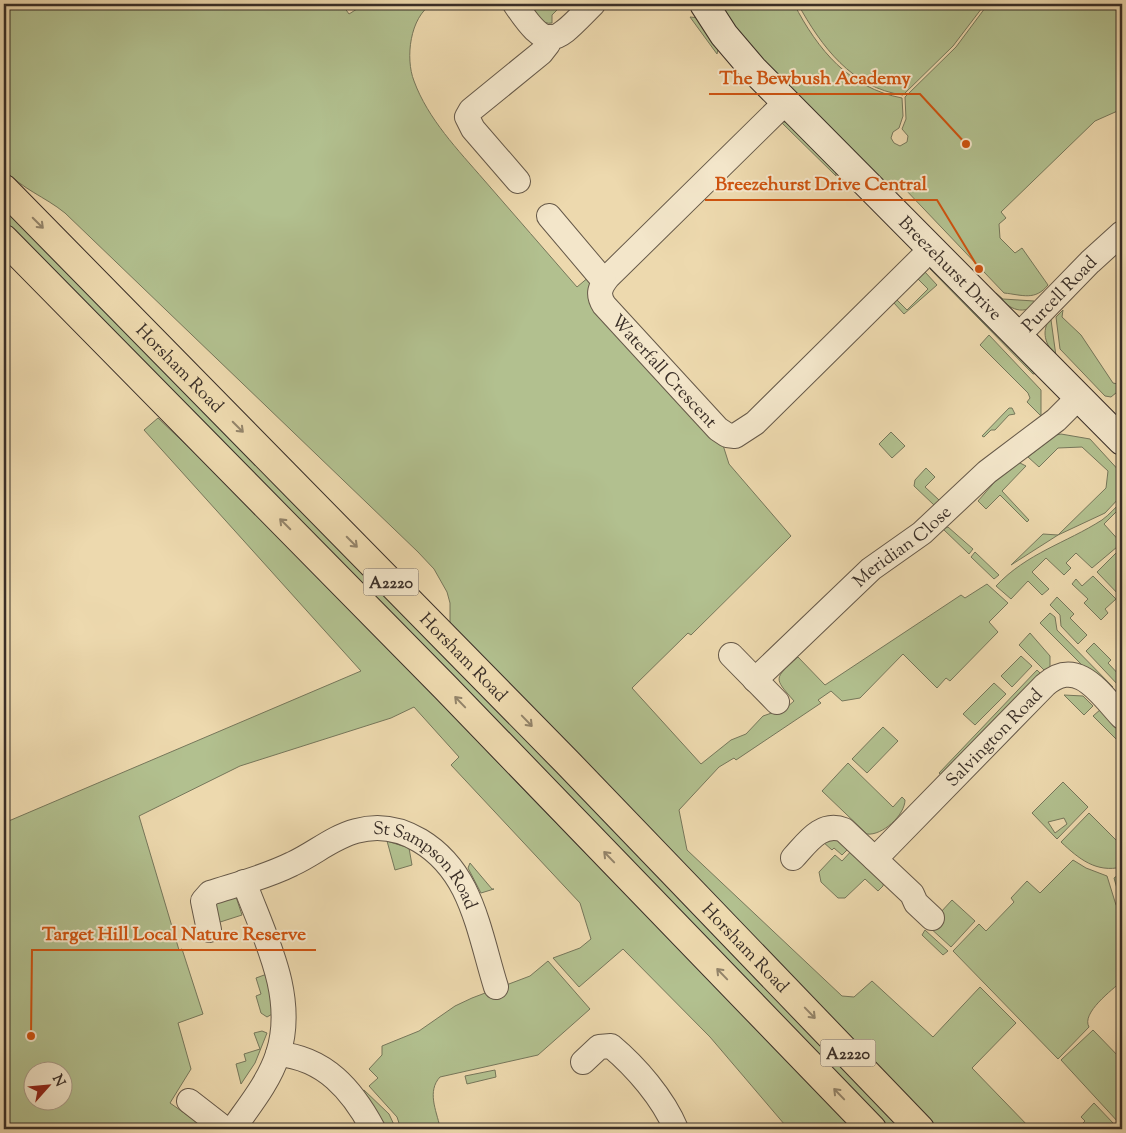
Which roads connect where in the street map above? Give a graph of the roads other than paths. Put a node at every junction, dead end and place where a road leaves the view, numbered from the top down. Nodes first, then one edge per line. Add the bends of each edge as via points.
1 (515, 4) edge
2 (593, 4) edge
3 (704, 4) edge
4 (549, 37) junction
5 (786, 102) junction
6 (518, 181) dead end
7 (4, 189) edge
8 (549, 216) dead end
9 (1122, 233) edge
10 (4, 239) edge
11 (931, 249) junction
12 (604, 281) junction
13 (1018, 336) junction
14 (1079, 398) junction
15 (1122, 440) edge
16 (731, 655) dead end
17 (755, 680) junction
18 (778, 702) dead end
19 (1122, 717) edge
20 (792, 858) dead end
21 (875, 859) junction
22 (244, 882) junction
23 (932, 918) dead end
24 (210, 930) dead end
25 (496, 987) dead end
26 (278, 1054) junction
27 (582, 1062) dead end
28 (189, 1101) dead end
29 (225, 1129) edge
30 (233, 1129) edge
31 (373, 1129) edge
32 (676, 1129) edge
33 (872, 1129) edge
34 (920, 1129) edge

1 - 4 street via 538,35
2 - 4 street via 566,31
3 - 5 street, Breezehurst Drive via 732,46
4 - 6 street via 541,53 471,110 467,117 474,130
5 - 11 street, Breezehurst Drive
5 - 12 street
7 -> 34 main road, Horsham Road / A2220 via 561,755
8 - 12 street
9 - 13 street, Purcell Road
33 -> 10 main road, Horsham Road / A2220 via 452,694
11 - 12 street, Waterfall Crescent via 767,411 747,430 735,436 718,429 604,305 599,294
11 - 13 street, Breezehurst Drive
13 - 14 street, Breezehurst Drive
14 - 15 street, Breezehurst Drive
14 - 17 street, Meridian Close via 1056,420 987,472 922,533 871,569
16 - 17 street
17 - 18 street
19 - 21 street, Salvington Road via 1086,680 1072,674 1057,677 1045,685
20 - 21 street via 815,834 830,826 844,830
21 - 23 street
22 - 24 street, St Sampson Road via 204,897 203,908
22 - 25 street, St Sampson Road via 282,869 357,831 380,828 404,832 438,854 457,877 472,909
22 - 26 street via 281,989 284,1020
26 - 30 street via 265,1082
26 - 31 street via 306,1058 331,1075 354,1098
27 - 32 street via 599,1047 611,1046 652,1090
28 - 29 street

